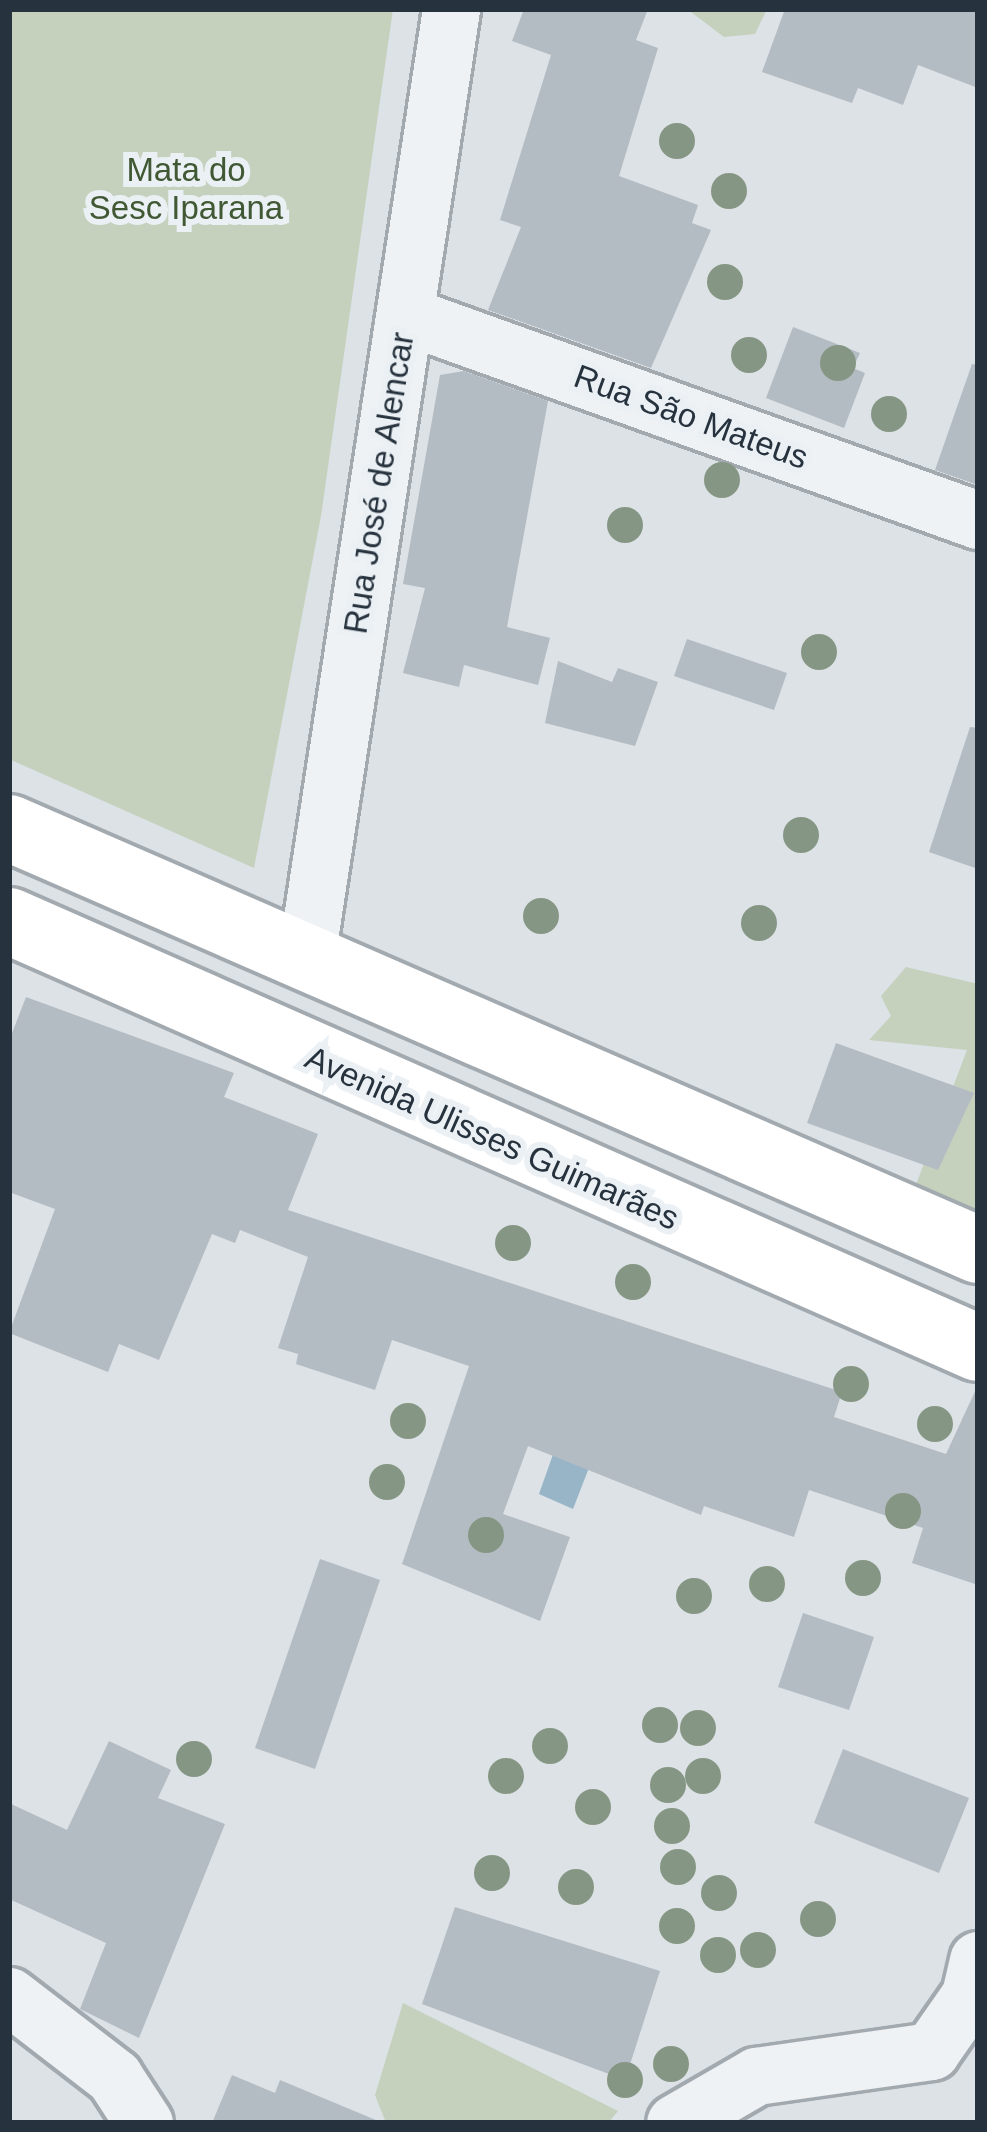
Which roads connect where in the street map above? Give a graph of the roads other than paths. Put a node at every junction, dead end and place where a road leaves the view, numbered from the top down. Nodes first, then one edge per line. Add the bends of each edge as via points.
1 (451, 9) edge
2 (405, 315) junction
3 (978, 520) edge
4 (9, 828) edge
5 (9, 921) edge
6 (306, 958) junction
7 (711, 1134) junction
8 (671, 1220) junction
9 (978, 1250) edge
10 (978, 1348) edge
11 (978, 1960) edge
12 (9, 1996) edge
13 (144, 2123) edge
14 (675, 2123) edge

1 - 2 street, Rua José de Alencar
2 - 3 street, Rua São Mateus
2 - 6 street, Rua José de Alencar
4 - 6 main road
5 - 8 main road, Avenida Ulisses Guimarães
6 - 7 main road
7 - 8 main road
7 - 9 main road
8 - 10 main road, Avenida Ulisses Guimarães
11 - 14 street via 970,1995 931,2051 756,2076
12 - 13 street via 114,2078

